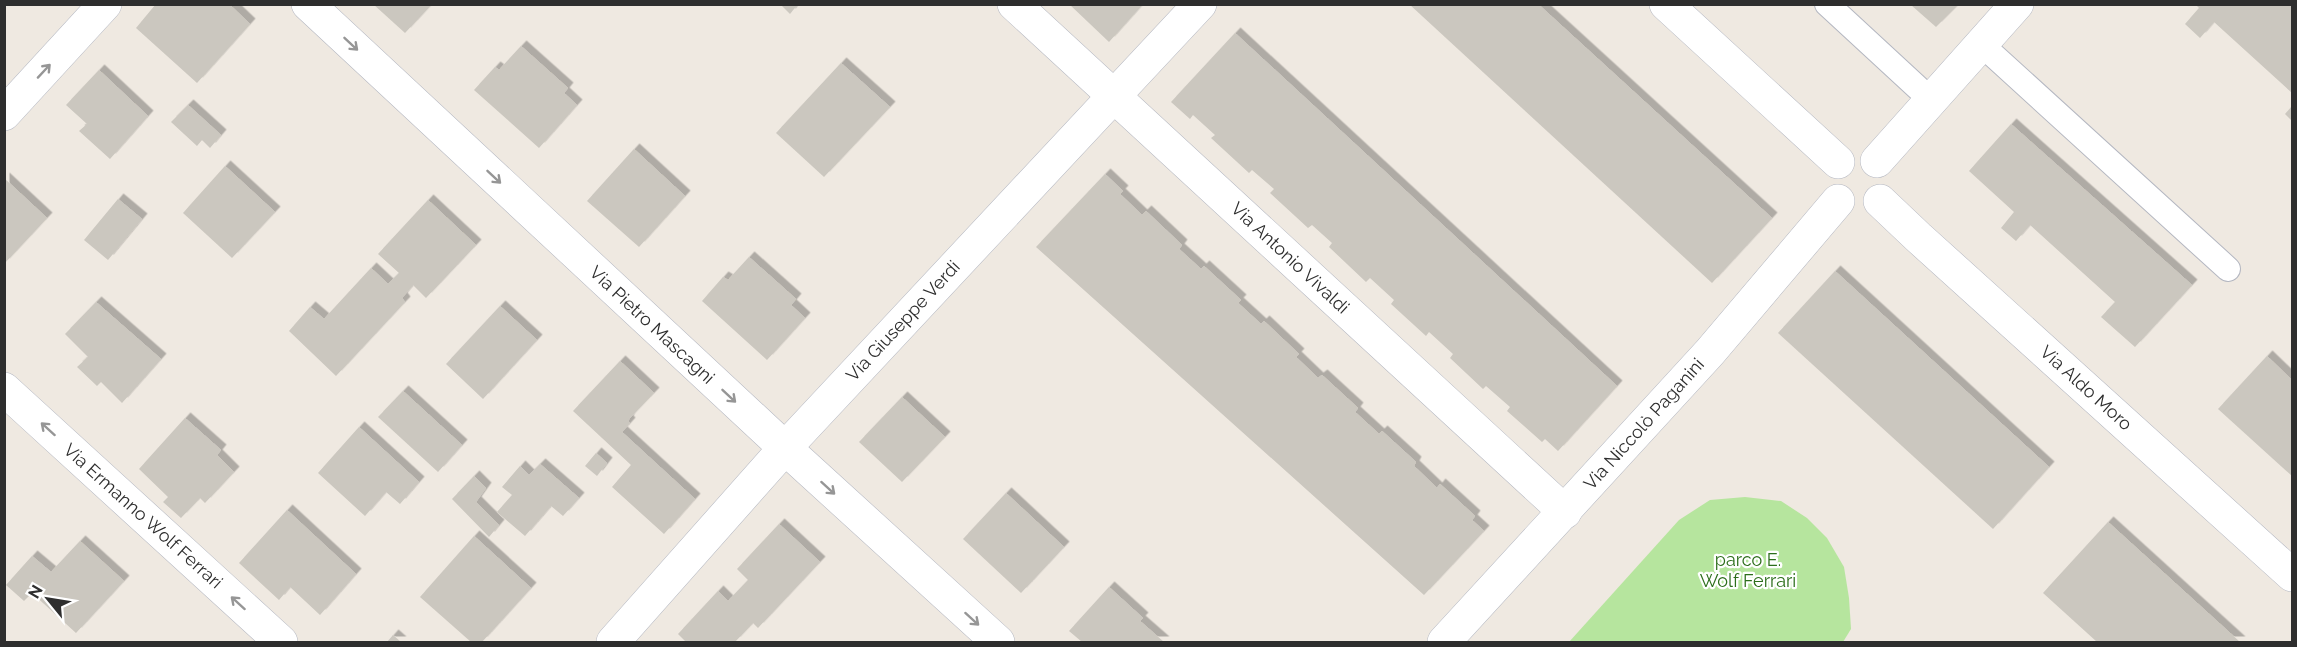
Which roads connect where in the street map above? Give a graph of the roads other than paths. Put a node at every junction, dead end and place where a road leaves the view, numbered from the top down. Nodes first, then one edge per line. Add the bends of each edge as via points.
1 (105, 4) edge
2 (308, 4) edge
3 (1014, 4) edge
4 (1200, 4) edge
5 (1666, 4) edge
6 (1827, 4) edge
7 (2017, 4) edge
8 (1981, 44) junction
9 (1113, 96) junction
10 (1931, 100) junction
11 (4, 114) edge
12 (1877, 161) junction
13 (1838, 162) junction
14 (1838, 201) junction
15 (1880, 201) junction
16 (2228, 269) dead end
17 (4, 389) edge
18 (785, 448) junction
19 (1565, 512) junction
20 (2292, 575) edge
21 (281, 642) edge
22 (613, 642) edge
23 (998, 642) edge
24 (1444, 642) edge

11 -> 1 street
2 -> 18 street, Via Pietro Mascagni
3 - 9 street, Via Antonio Vivaldi
4 - 9 street, Via Giuseppe Verdi
5 - 13 street
6 - 10 lane
7 - 8 street
8 - 10 street
8 - 16 lane
9 - 18 street, Via Giuseppe Verdi
9 - 19 street, Via Antonio Vivaldi
10 - 12 street
12 - 13 street via 1865,154 1855,154
12 - 15 street via 1887,182
13 - 14 street via 1830,178 1830,188
14 - 15 street via 1856,211 1874,207
14 - 19 street, Via Niccolò Paganini via 1710,352
15 - 20 street, Via Aldo Moro
21 -> 17 street, Via Ermanno Wolf Ferrari
18 - 22 street, Via Giuseppe Verdi
18 -> 23 street, Via Pietro Mascagni
19 - 24 street, Via Niccolò Paganini

